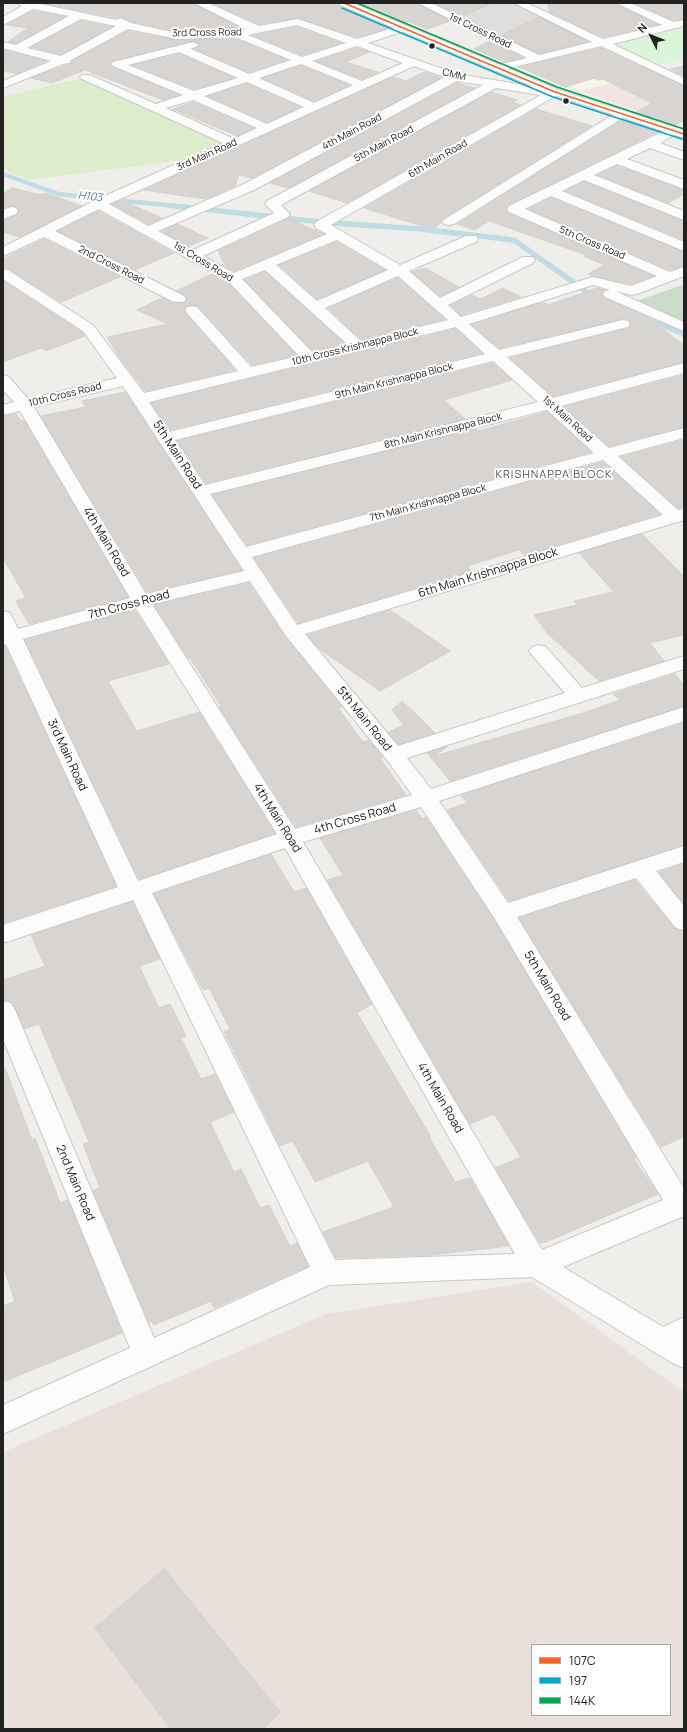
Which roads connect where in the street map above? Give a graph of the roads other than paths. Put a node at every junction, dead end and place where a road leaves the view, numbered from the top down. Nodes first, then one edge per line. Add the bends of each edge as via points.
1 (21, 3) edge
2 (199, 3) edge
3 (344, 3) edge
4 (423, 3) edge
5 (519, 3) edge
6 (621, 3) edge
7 (32, 5) junction
8 (103, 8) dead end
9 (80, 15) junction
10 (3, 22) edge
11 (684, 23) edge
12 (127, 25) junction
13 (673, 26) junction
14 (403, 28) junction
15 (145, 29) junction
16 (258, 30) junction
17 (236, 34) junction
18 (127, 39) dead end
19 (356, 43) junction
20 (601, 43) junction
21 (3, 45) edge
22 (180, 48) junction
23 (20, 49) junction
24 (3, 58) edge
25 (537, 58) junction
26 (62, 60) junction
27 (302, 61) junction
28 (412, 62) junction
29 (80, 63) dead end
30 (678, 65) dead end
31 (498, 68) junction
32 (658, 70) junction
33 (86, 77) dead end
34 (455, 77) junction
35 (249, 78) junction
36 (684, 82) edge
37 (496, 83) junction
38 (362, 85) junction
39 (3, 86) edge
40 (555, 92) junction
41 (195, 96) junction
42 (314, 107) junction
43 (155, 108) junction
44 (622, 114) junction
45 (266, 128) junction
46 (679, 133) edge
47 (232, 143) junction
48 (650, 143) junction
49 (684, 156) edge
50 (617, 159) junction
51 (583, 175) junction
52 (684, 185) edge
53 (551, 191) junction
54 (105, 201) junction
55 (684, 216) edge
56 (449, 221) dead end
57 (43, 230) junction
58 (147, 231) junction
59 (337, 235) junction
60 (471, 239) dead end
61 (684, 247) edge
62 (3, 252) edge
63 (194, 256) junction
64 (528, 260) dead end
65 (267, 264) junction
66 (399, 270) junction
67 (684, 271) edge
68 (3, 273) edge
69 (670, 276) junction
70 (233, 278) junction
71 (575, 286) junction
72 (179, 299) dead end
73 (438, 304) junction
74 (315, 307) junction
75 (192, 310) dead end
76 (459, 322) junction
77 (623, 324) dead end
78 (684, 327) edge
79 (358, 346) junction
80 (496, 355) junction
81 (309, 358) junction
82 (684, 368) edge
83 (248, 373) junction
84 (3, 380) edge
85 (127, 380) junction
86 (140, 399) junction
87 (550, 404) junction
88 (25, 405) junction
89 (3, 410) edge
90 (684, 433) edge
91 (165, 438) junction
92 (606, 455) junction
93 (201, 492) junction
94 (679, 516) edge
95 (242, 554) junction
96 (256, 574) junction
97 (141, 601) junction
98 (3, 617) edge
99 (293, 632) junction
100 (8, 638) edge
101 (539, 651) dead end
102 (684, 662) edge
103 (578, 696) junction
104 (684, 714) edge
105 (394, 755) junction
106 (426, 798) junction
107 (290, 838) junction
108 (684, 854) edge
109 (641, 868) junction
110 (135, 891) junction
111 (503, 913) junction
112 (684, 922) edge
113 (3, 934) edge
114 (3, 1010) edge
115 (682, 1205) edge
116 (536, 1265) junction
117 (327, 1273) junction
118 (677, 1342) edge
119 (147, 1355) junction
120 (3, 1420) edge

1 - 7 street, 3rd Cross Road
2 - 16 street
3 - 14 street
4 - 25 street, 1st Cross Road
5 - 20 street
6 - 13 street
7 - 9 street, 3rd Cross Road
7 - 10 street
8 - 12 street
9 - 12 street, 3rd Cross Road
9 - 23 street
11 - 13 street
12 - 15 street, 3rd Cross Road
12 - 26 street
13 - 20 street
14 - 19 street
14 - 31 street
15 - 17 street, 3rd Cross Road via 177,36
15 - 18 street
16 - 17 street, 3rd Cross Road
16 - 19 street, 3rd Cross Road via 298,22
17 - 22 street
17 - 27 street
19 - 27 street
19 - 28 street, CMM
20 - 25 street
20 - 32 street
21 - 23 street
22 - 35 street
22 - 41 street via 117,64
23 - 24 street
23 - 26 street
25 - 31 street
26 - 29 street
26 - 39 street
27 - 35 street
27 - 38 street
28 - 34 street, CMM
28 - 38 street, 3rd Main Road
30 - 32 street
31 - 40 street
32 - 36 street
33 - 43 street
34 - 37 street, CMM
34 - 58 street, 4th Main Road via 249,187
35 - 41 street
35 - 42 street
37 - 40 street, CMM
37 - 63 street, 5th Main Road via 272,204 277,217
38 - 42 street, 3rd Main Road
40 - 44 street
40 - 59 street, 6th Main Road via 326,223
41 - 43 street
41 - 45 street
42 - 45 street, 3rd Main Road
43 - 47 street
44 - 46 street
44 - 56 street
45 - 47 street, 3rd Main Road
46 - 48 street
47 - 54 street, 3rd Main Road
48 - 49 street
48 - 50 street
50 - 51 street
50 - 52 street
51 - 53 street
51 - 55 street
53 - 61 street
53 - 69 street, 5th Cross Road via 514,209
54 - 57 street, 3rd Main Road
54 - 58 street, 1st Cross Road
57 - 62 street, 3rd Main Road
57 - 72 street, 2nd Cross Road
58 - 63 street, 1st Cross Road
59 - 65 street
59 - 66 street
60 - 66 street
63 - 70 street, 1st Cross Road
64 - 73 street
65 - 70 street
65 - 74 street
66 - 73 street
66 - 74 street
67 - 69 street, 10th Cross Krishnappa Block
68 - 85 street, 5th Main Road via 88,328
69 - 71 street, 10th Cross Krishnappa Block via 632,291 593,281
70 - 81 street, 1st Cross Road
71 - 76 street, 10th Cross Krishnappa Block
71 - 78 street
73 - 76 street
74 - 79 street
75 - 83 street
76 - 79 street, 10th Cross Krishnappa Block
76 - 80 street, 1st Main Road
77 - 80 street, 9th Main Krishnappa Block
79 - 81 street, 10th Cross Krishnappa Block
80 - 87 street, 1st Main Road
80 - 91 street, 9th Main Krishnappa Block
81 - 83 street, 10th Cross Krishnappa Block
82 - 87 street, 8th Main Krishnappa Block
83 - 86 street, 10th Cross Krishnappa Block
84 - 88 street, 4th Main Road
85 - 86 street, 5th Main Road
85 - 88 street, 10th Cross Road
86 - 91 street, 5th Main Road
87 - 92 street, 1st Main Road
87 - 93 street, 8th Main Krishnappa Block
88 - 89 street, 10th Cross Road
88 - 97 street, 4th Main Road
90 - 92 street, 7th Main Krishnappa Block
91 - 93 street, 5th Main Road
92 - 94 street, 1st Main Road
92 - 95 street, 7th Main Krishnappa Block
93 - 95 street, 5th Main Road
94 - 99 street, 6th Main Krishnappa Block
95 - 96 street, 5th Main Road
96 - 97 street, 7th Cross Road
96 - 99 street, 5th Main Road
97 - 100 street, 7th Cross Road
97 - 107 street, 4th Main Road
98 - 100 street, 3rd Main Road
99 - 105 street, 5th Main Road
100 - 110 street, 3rd Main Road
101 - 103 street
102 - 103 street
103 - 105 street
104 - 106 street, 4th Cross Road
105 - 106 street, 5th Main Road
106 - 107 street, 4th Cross Road
106 - 111 street, 5th Main Road
107 - 110 street, 4th Cross Road
107 - 116 street, 4th Main Road
108 - 109 street
109 - 111 street
109 - 112 street
110 - 113 street, 4th Cross Road
110 - 117 street, 3rd Main Road
111 - 115 street, 5th Main Road
114 - 119 street, 2nd Main Road
115 - 116 street
116 - 117 street
116 - 118 street
117 - 119 street
119 - 120 street

